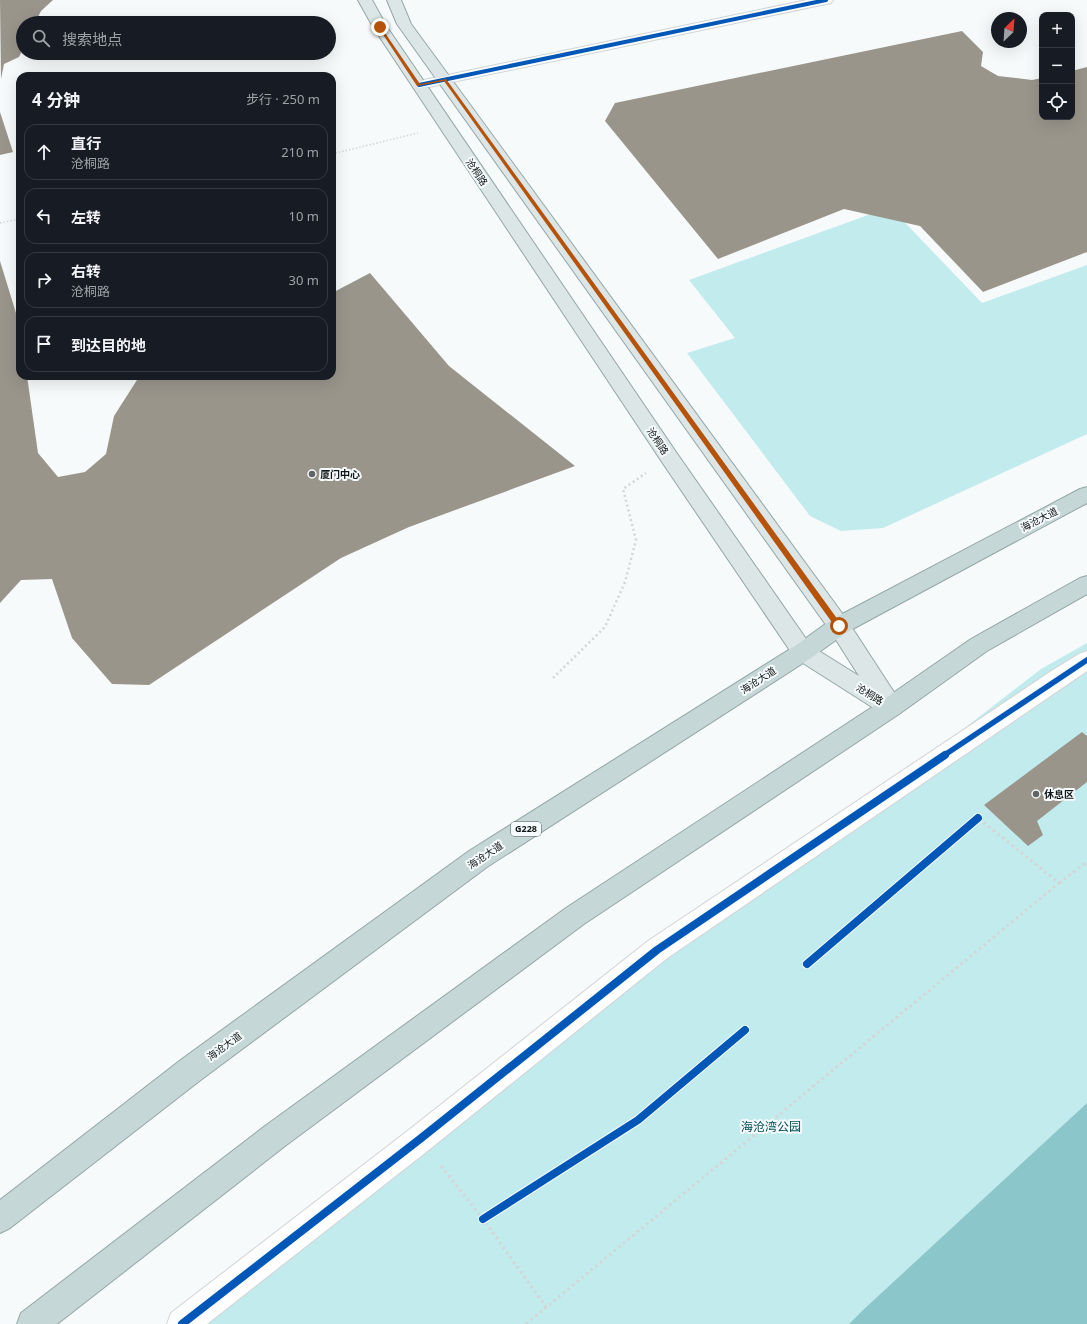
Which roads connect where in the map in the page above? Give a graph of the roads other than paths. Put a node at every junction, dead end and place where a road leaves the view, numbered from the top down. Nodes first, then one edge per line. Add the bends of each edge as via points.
1 (365, 0) edge
2 (394, 0) edge
3 (826, 0) edge
4 (445, 80) junction
5 (419, 85) junction
6 (1087, 494) edge
7 (1087, 584) edge
8 (839, 626) junction
9 (803, 652) junction
10 (1087, 660) edge
11 (891, 707) junction
12 (0, 1218) edge
13 (32, 1324) edge
14 (182, 1324) edge

1 - 5 main road, 沧桐路
2 - 4 main road, 沧桐路 via 404,24
3 - 4 street
4 - 5 street
4 - 8 main road, 沧桐路
5 - 9 main road, 沧桐路
6 - 8 highway, 海沧大道 / G228
7 - 11 highway via 979,645
8 - 9 highway, 海沧大道 / G228
8 - 11 main road, 沧桐路
9 - 11 main road, 沧桐路
9 - 12 highway, 海沧大道 / G228 via 478,859 192,1069
10 - 14 street via 657,950
11 - 13 highway via 576,916 275,1136

